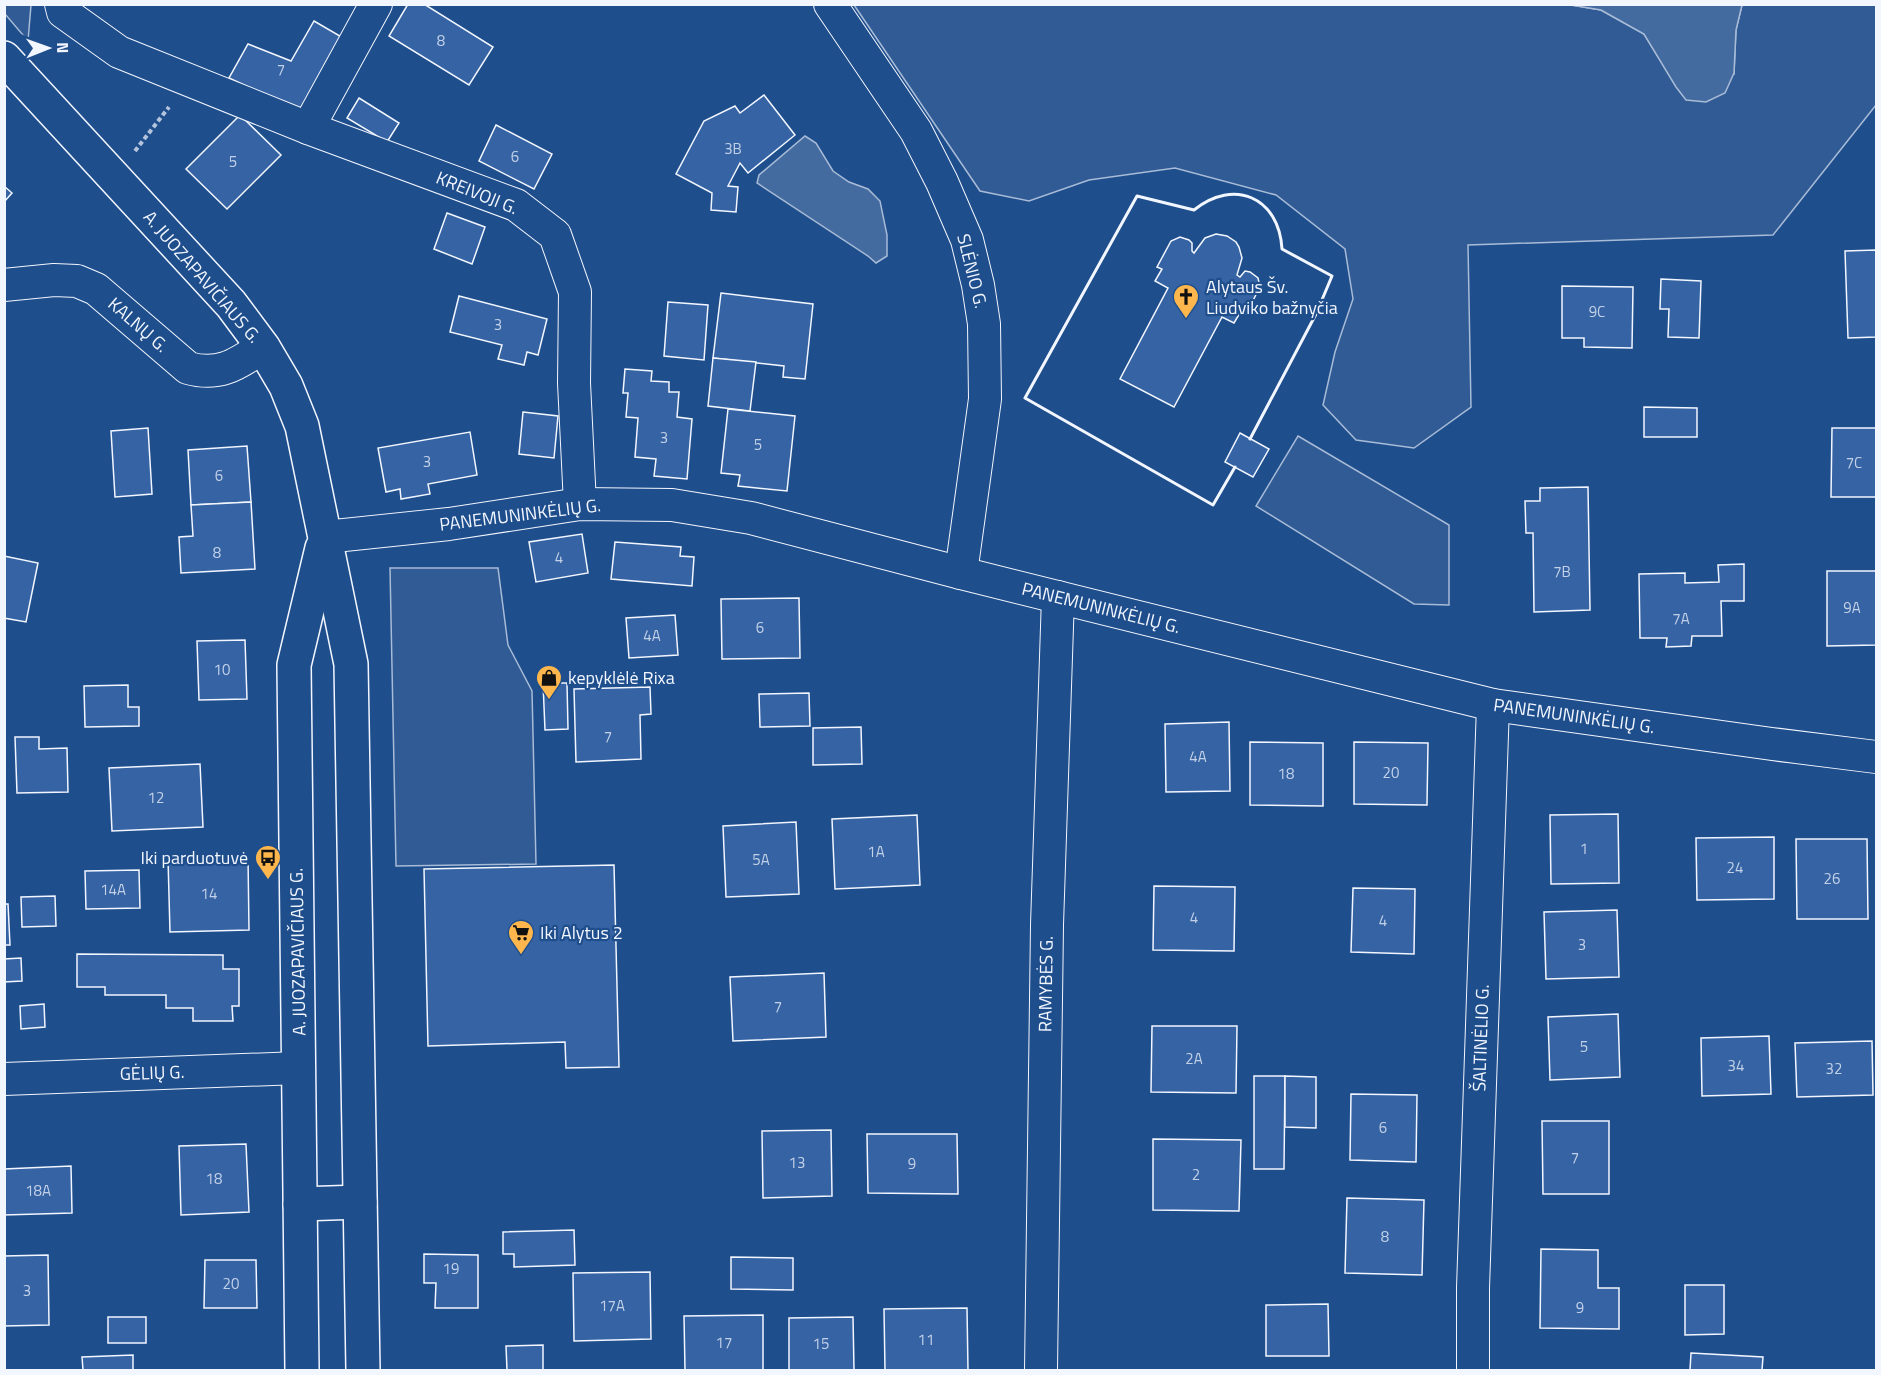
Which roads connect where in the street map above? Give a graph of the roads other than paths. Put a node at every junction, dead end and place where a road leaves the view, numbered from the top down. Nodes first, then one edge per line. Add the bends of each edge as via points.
1 (61, 4) edge
2 (376, 4) edge
3 (830, 4) edge
4 (4, 58) edge
5 (308, 128) junction
6 (4, 285) edge
7 (263, 347) junction
8 (580, 504) junction
9 (325, 537) junction
10 (960, 573) junction
11 (1058, 597) junction
12 (1493, 705) junction
13 (1876, 757) edge
14 (299, 1068) junction
15 (4, 1079) edge
16 (360, 1202) junction
17 (300, 1204) junction
18 (302, 1371) edge
19 (363, 1371) edge
20 (1041, 1371) edge
21 (1473, 1371) edge

1 - 5 street, KREIVOJI G. via 63,12 119,52
2 - 5 street
3 - 10 street, SLĖNIO G. via 916,131 967,240 978,285 984,324 985,399
4 - 7 main road, A. JUOZAPAVIČIAUS G. via 231,304
5 - 8 street, KREIVOJI G. via 516,205 555,235 575,292 574,383
6 - 7 street, KALNŲ G. via 54,279 77,281 96,289 188,368 204,372 224,369
7 - 9 main road, A. JUOZAPAVIČIAUS G. via 286,386 302,426
8 - 9 street, PANEMUNINKĖLIŲ G. via 449,524
8 - 10 street, PANEMUNINKĖLIŲ G. via 672,505 751,518
9 - 14 main road, A. JUOZAPAVIČIAUS G. via 294,665
9 - 16 main road, A. JUOZAPAVIČIAUS G. via 351,664
10 - 11 street, PANEMUNINKĖLIŲ G.
11 - 12 street, PANEMUNINKĖLIŲ G.
11 - 20 street, RAMYBĖS G. via 1047,925
12 - 13 street, PANEMUNINKĖLIŲ G.
12 - 21 street, ŠALTINĖLIO G.
14 - 15 street, GĖLIŲ G.
14 - 17 main road, A. JUOZAPAVIČIAUS G.
16 - 17 main road
16 - 19 main road, A. JUOZAPAVIČIAUS G.
17 - 18 main road, A. JUOZAPAVIČIAUS G.

